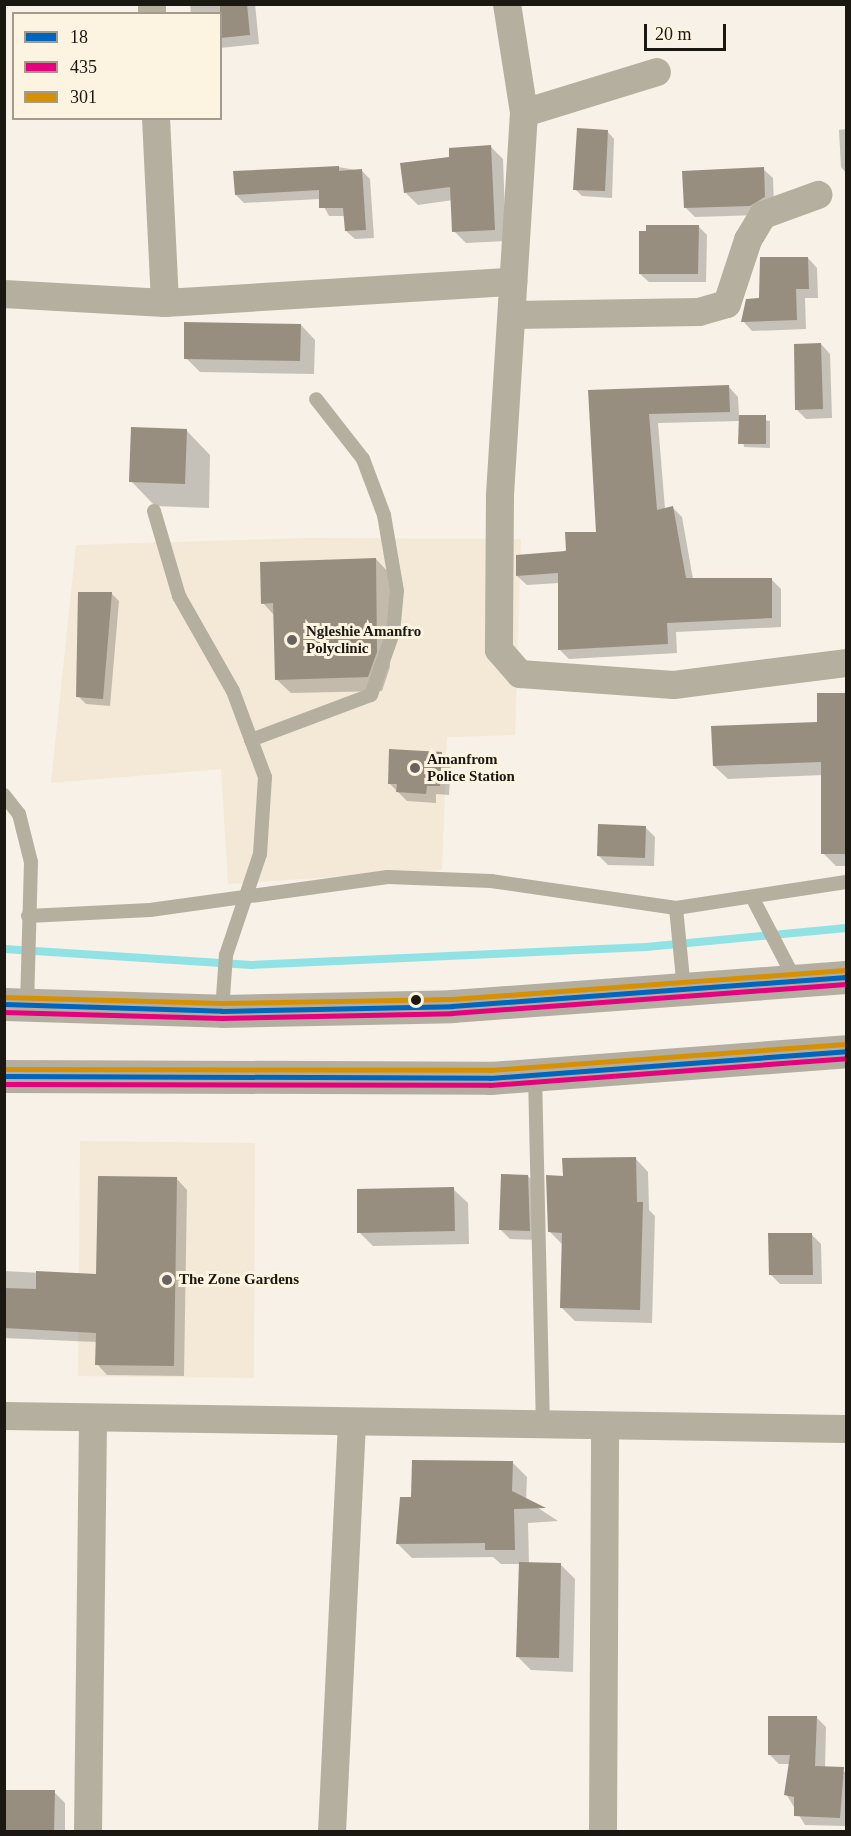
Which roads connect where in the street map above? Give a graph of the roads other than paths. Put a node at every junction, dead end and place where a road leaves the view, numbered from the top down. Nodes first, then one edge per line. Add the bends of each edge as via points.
1 (507, 4) edge
2 (657, 72) dead end
3 (524, 113) junction
4 (156, 120) edge
5 (819, 195) dead end
6 (513, 282) junction
7 (4, 294) edge
8 (165, 303) junction
9 (514, 315) junction
10 (316, 399) dead end
11 (154, 511) dead end
12 (846, 663) edge
13 (251, 740) junction
14 (4, 795) edge
15 (846, 882) edge
16 (245, 897) junction
17 (752, 897) junction
18 (676, 908) junction
19 (28, 916) junction
20 (846, 977) edge
21 (796, 982) junction
22 (684, 991) junction
23 (16, 1004) edge
24 (222, 1011) junction
25 (846, 1051) edge
26 (535, 1075) junction
27 (4, 1076) edge
28 (4, 1416) edge
29 (93, 1419) junction
30 (352, 1426) junction
31 (543, 1426) junction
32 (604, 1426) junction
33 (846, 1429) edge
34 (88, 1832) edge
35 (332, 1832) edge
36 (603, 1832) edge

1 - 3 street
2 - 3 street
3 - 6 street
4 - 8 street
5 - 9 street via 764,215 748,240 728,304 699,312
6 - 8 street
6 - 9 street
7 - 8 street
9 - 12 street via 500,496 499,650 520,674 674,685
10 - 13 lane via 363,459 384,515 397,591 393,633 371,695
11 - 13 lane via 179,596 233,691
13 - 16 lane via 265,777 260,854
14 - 19 lane via 19,814 31,862
15 - 17 lane
16 - 18 lane via 388,877 491,880
16 - 19 lane via 150,910
16 - 24 lane via 226,955
17 - 18 lane
17 - 21 lane
18 - 22 lane
19 - 23 lane
20 - 21 highway
21 - 22 highway
22 - 24 highway via 452,1006
23 - 24 highway
25 - 26 highway
26 - 27 highway
26 - 31 lane
28 - 29 street
29 - 30 street
29 - 34 street
30 - 31 street
30 - 35 street
31 - 32 street
32 - 33 street
32 - 36 street

